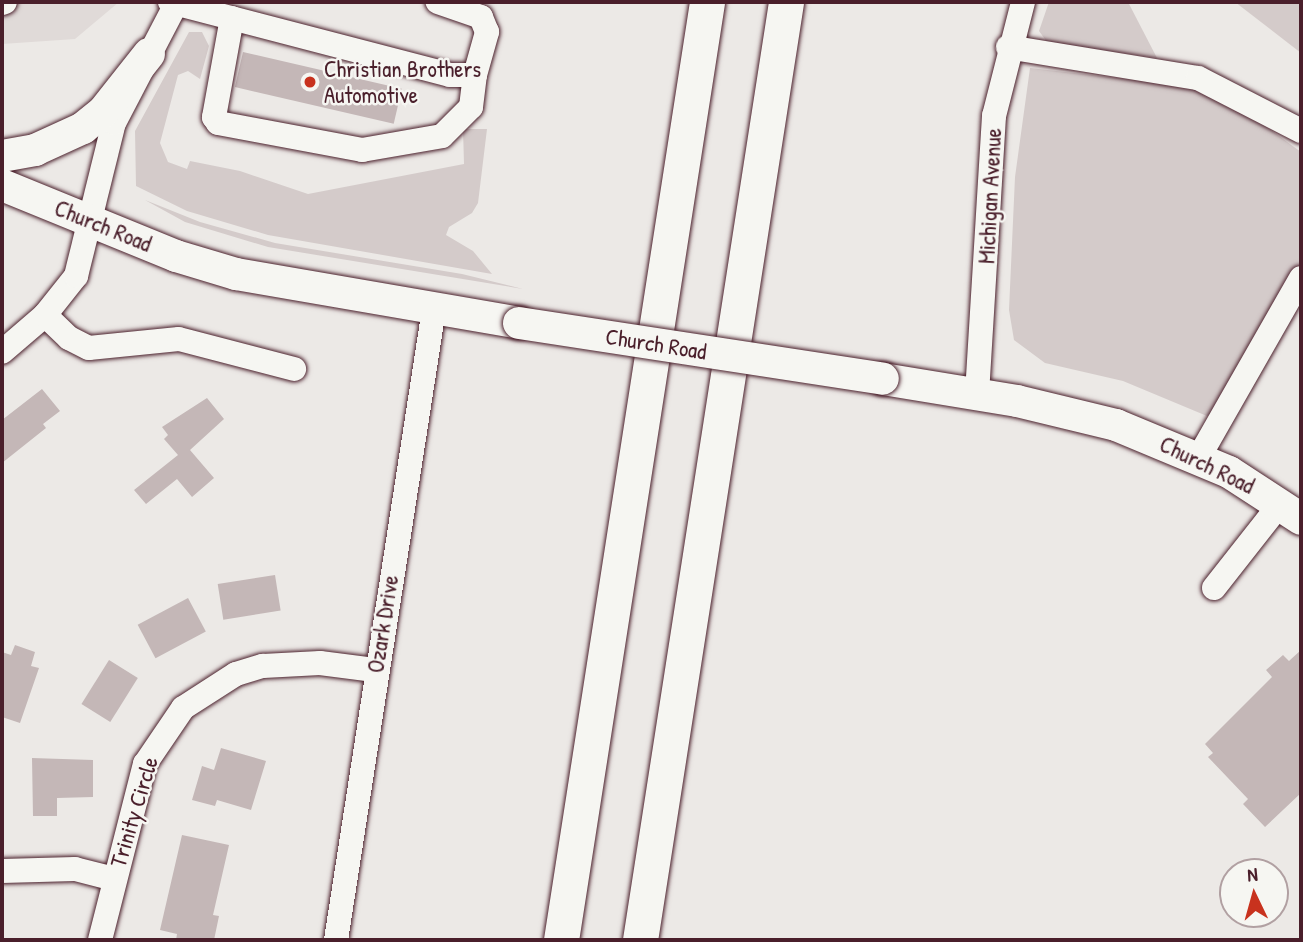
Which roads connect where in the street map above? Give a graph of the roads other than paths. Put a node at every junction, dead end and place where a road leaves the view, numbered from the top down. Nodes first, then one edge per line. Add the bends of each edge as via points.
1 (175, 2) edge
2 (438, 2) edge
3 (707, 2) edge
4 (786, 2) edge
5 (1023, 2) edge
6 (232, 18) junction
7 (1008, 47) junction
8 (149, 54) junction
9 (475, 75) junction
10 (1301, 131) edge
11 (2, 156) edge
12 (2, 185) edge
13 (92, 222) junction
14 (1301, 278) edge
15 (434, 309) junction
16 (45, 315) junction
17 (2, 352) edge
18 (294, 369) dead end
19 (977, 394) junction
20 (1199, 457) junction
21 (1291, 512) edge
22 (1214, 588) dead end
23 (375, 670) junction
24 (2, 871) edge
25 (114, 879) junction
26 (100, 940) edge
27 (336, 940) edge
28 (561, 940) edge
29 (640, 940) edge

1 - 6 street
1 - 8 street
2 - 9 street via 481,17 487,32
3 - 28 highway
4 - 29 highway
5 - 7 street, Michigan Avenue
6 - 9 street via 450,75
6 - 9 street via 214,117 218,123 362,150 442,136 471,107
7 - 10 street via 1198,78
7 - 19 street, Michigan Avenue via 994,116
8 - 11 main road via 103,112 83,128 35,150
8 - 13 street via 114,123
12 - 13 main road, Church Road
13 - 15 main road, Church Road via 236,274
13 - 16 street via 76,276
14 - 20 street
15 - 19 main road, Church Road, bridge
15 - 23 street, Ozark Drive
16 - 17 street
16 - 18 street via 69,338 89,348 179,339
19 - 20 main road, Church Road via 1116,425
20 - 21 main road, Church Road
21 - 22 street
23 - 25 street, Trinity Circle via 288,663 236,674 204,691 169,723 145,764
23 - 27 street, Ozark Drive
24 - 25 street, Trinity Circle via 75,869
25 - 26 street, Trinity Circle

